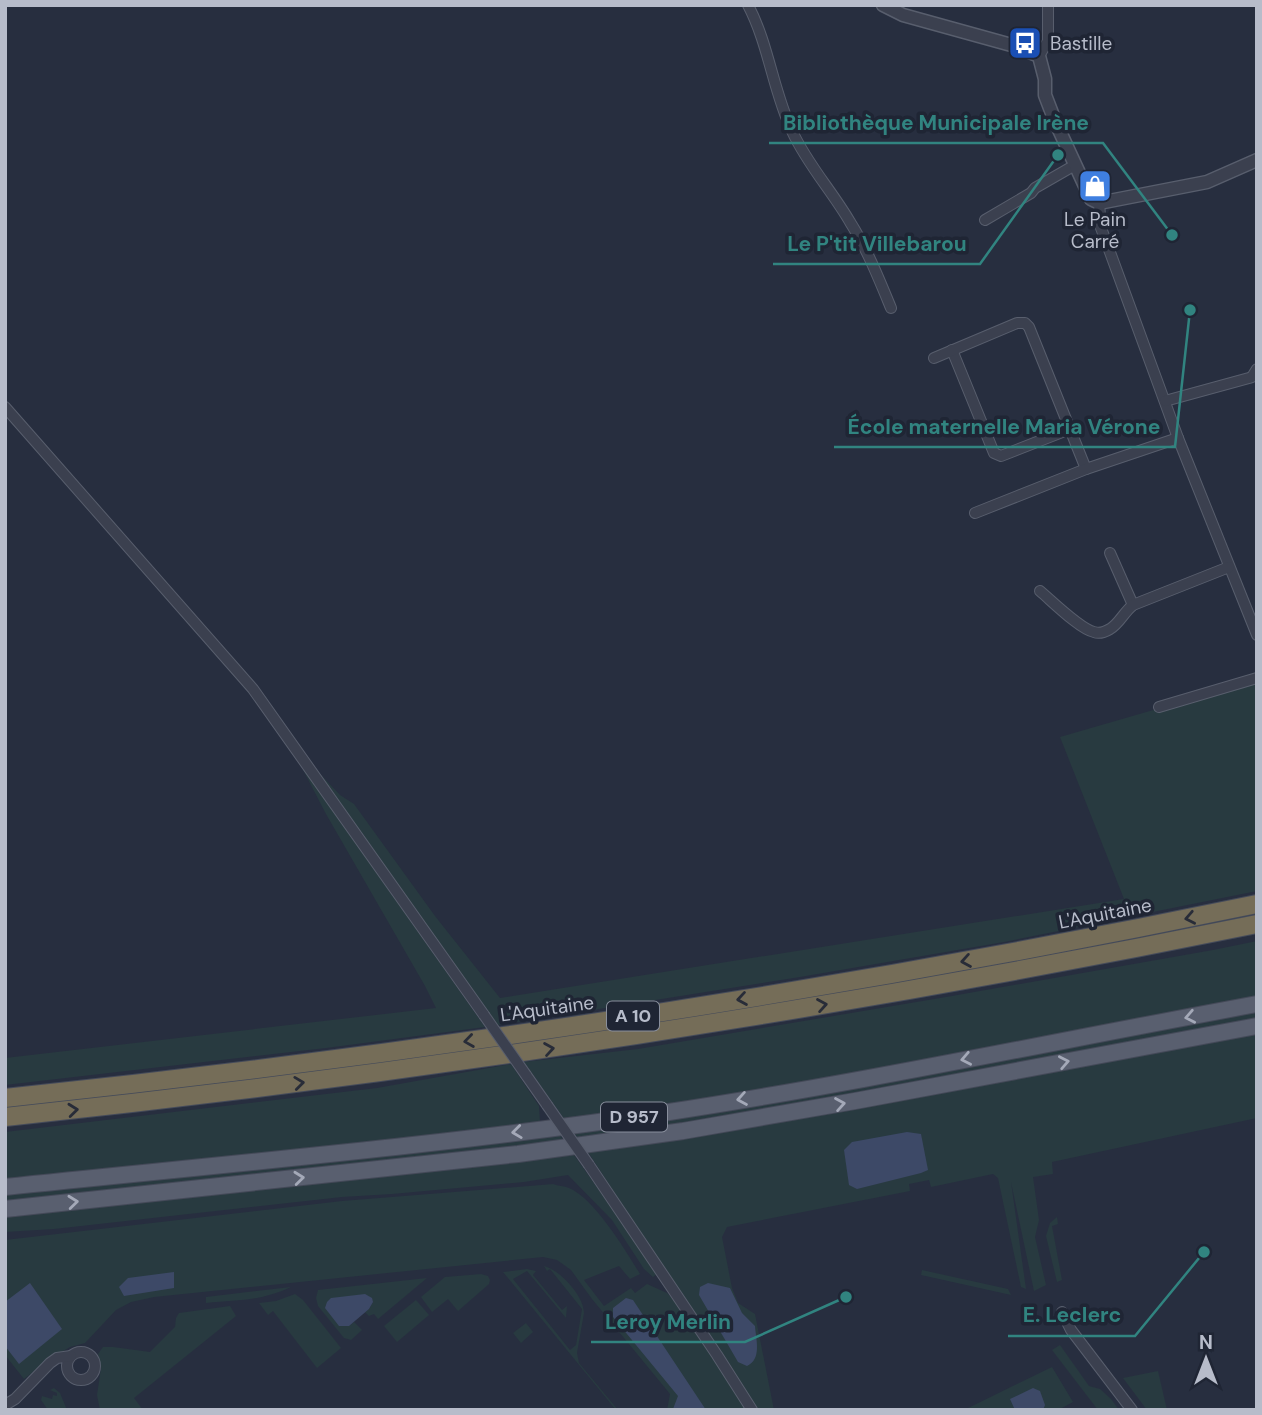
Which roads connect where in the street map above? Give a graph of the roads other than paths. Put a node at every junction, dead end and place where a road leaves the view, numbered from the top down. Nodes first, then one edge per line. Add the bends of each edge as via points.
1 (748, 5) edge
2 (883, 5) edge
3 (1048, 5) edge
4 (1038, 56) junction
5 (1257, 160) edge
6 (1075, 165) junction
7 (1099, 203) junction
8 (985, 220) dead end
9 (891, 308) dead end
10 (952, 350) junction
11 (934, 358) dead end
12 (1257, 369) edge
13 (1165, 401) junction
14 (5, 407) edge
15 (1070, 429) junction
16 (1178, 438) junction
17 (1086, 469) junction
18 (975, 513) dead end
19 (1111, 553) dead end
20 (1229, 568) junction
21 (1040, 591) dead end
22 (1133, 606) junction
23 (1257, 635) edge
24 (1257, 678) edge
25 (1159, 707) dead end
26 (1257, 904) edge
27 (1257, 924) edge
28 (1257, 1004) edge
29 (1257, 1026) edge
30 (5, 1098) edge
31 (5, 1117) edge
32 (5, 1187) edge
33 (5, 1209) edge
34 (1062, 1312) dead end
35 (71, 1356) junction
36 (66, 1368) junction
37 (45, 1369) junction
38 (5, 1405) edge
39 (752, 1410) edge
40 (1132, 1410) edge

1 - 9 street via 793,133 859,237
2 - 4 street
3 - 4 street via 1048,41
4 - 6 street via 1045,95
5 - 7 street via 1207,182
6 - 7 street via 1091,199
6 - 8 street
7 - 13 street via 1101,228
10 - 11 street
10 - 15 street via 994,453 1001,456
10 - 15 street via 1025,323
12 - 13 street via 1252,377
13 - 16 street
14 - 39 street, bridge via 253,689 547,1105
15 - 17 street
16 - 17 street
16 - 20 street
17 - 18 street
19 - 22 street
20 - 22 street
20 - 23 street
21 - 22 street via 1095,633 1108,631
24 - 25 street
26 -> 30 highway, L'Aquitaine / A 10 via 655,1013 331,1060
31 -> 27 highway, L'Aquitaine / A 10 via 333,1079 668,1030
28 -> 32 main road, D 957 via 670,1112 427,1143
33 -> 29 main road, D 957 via 518,1154 669,1133
34 - 40 street
35 - 36 street
35 - 36 street via 88,1354 95,1369 81,1381 72,1378
35 - 37 street via 57,1358
36 - 37 street
37 - 38 street

